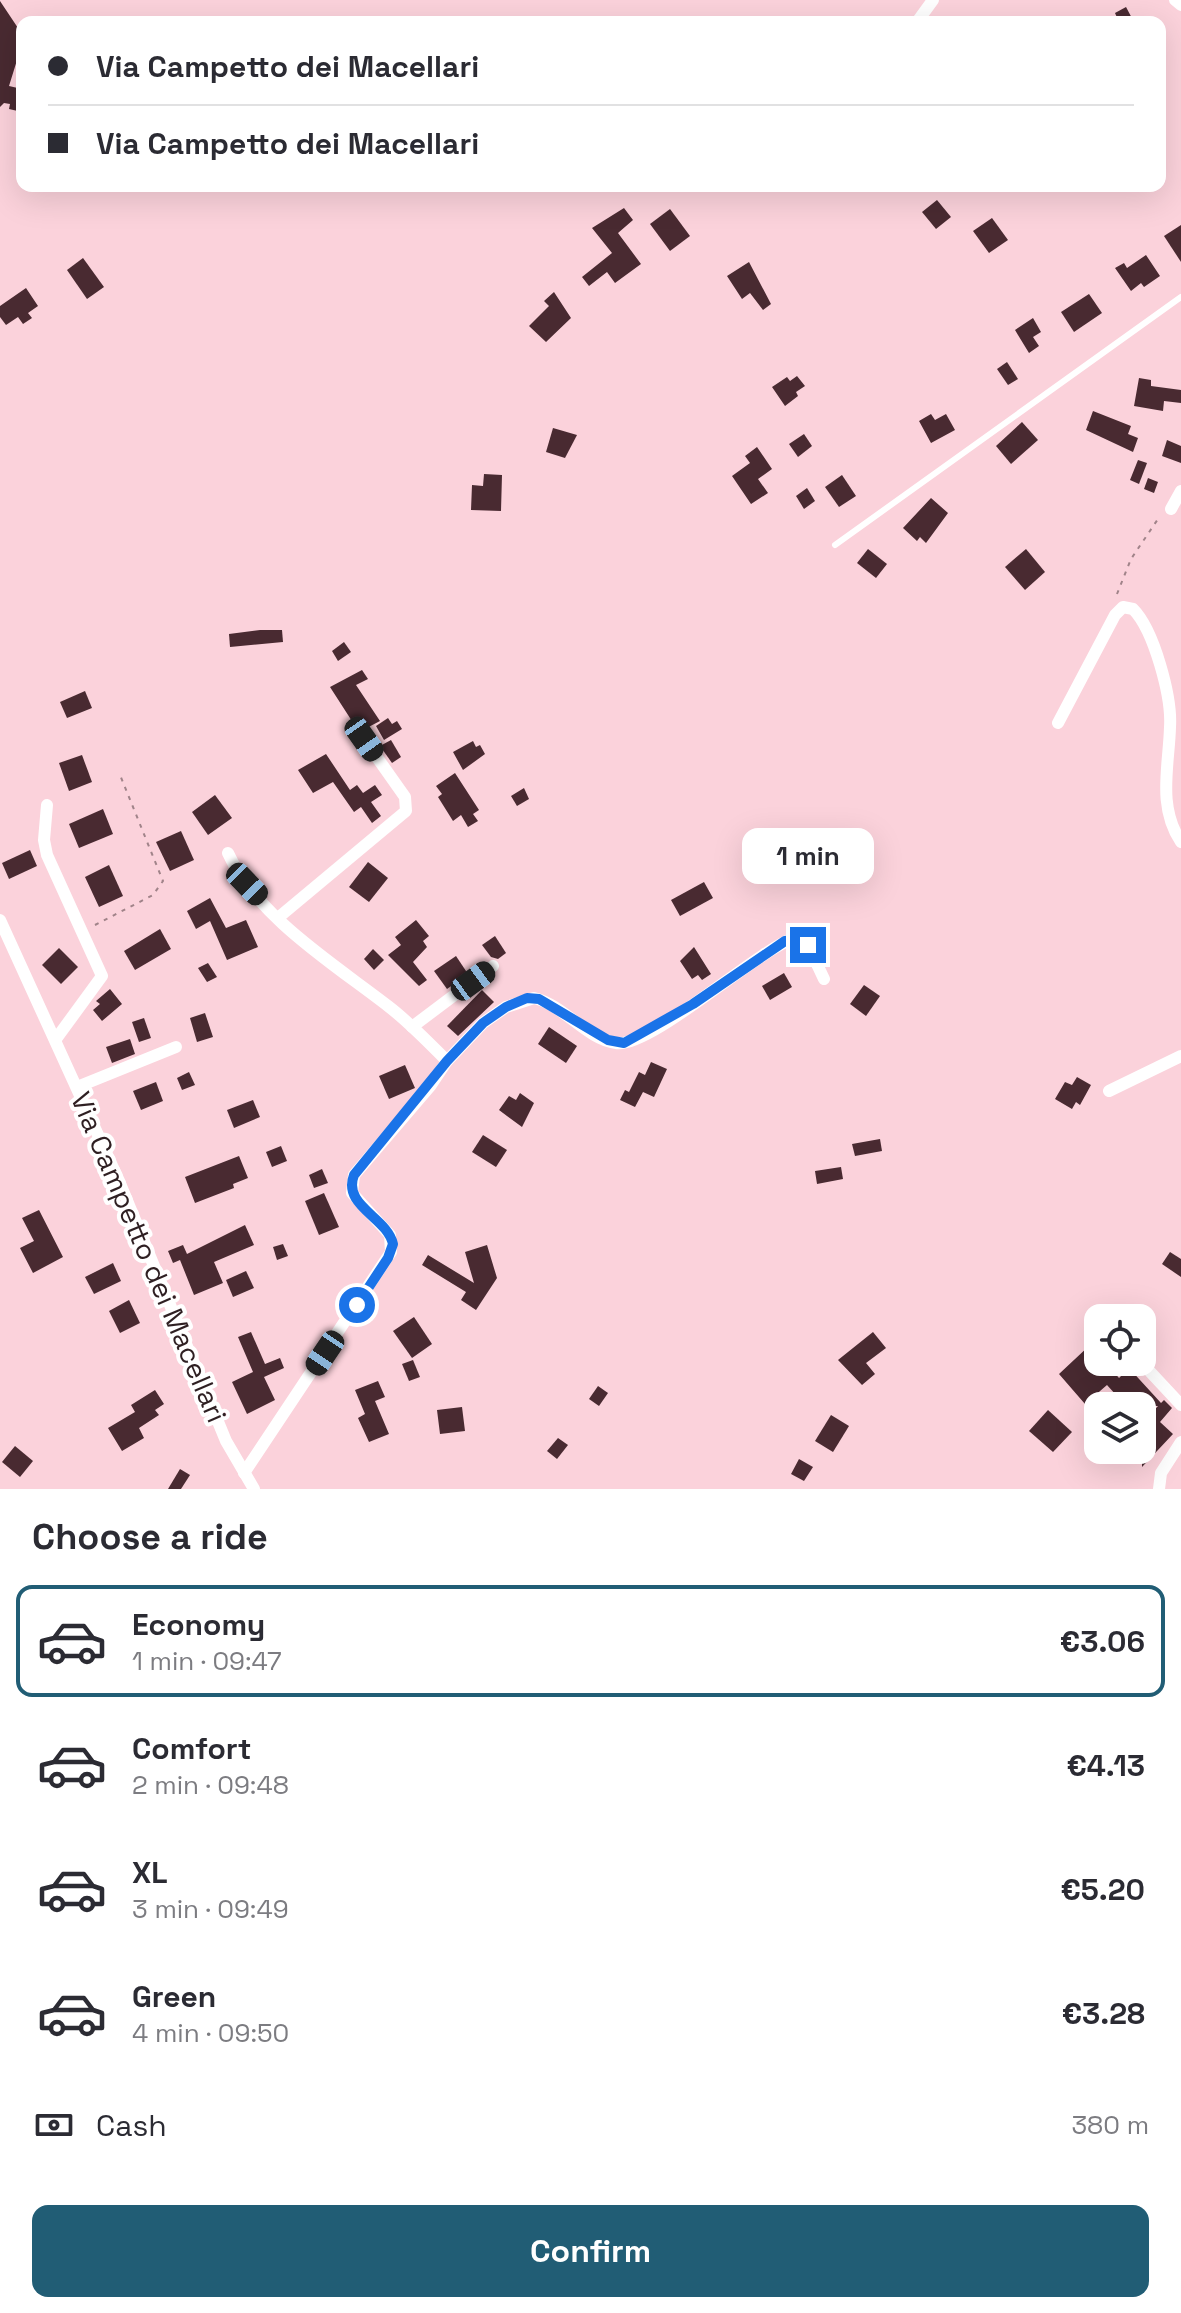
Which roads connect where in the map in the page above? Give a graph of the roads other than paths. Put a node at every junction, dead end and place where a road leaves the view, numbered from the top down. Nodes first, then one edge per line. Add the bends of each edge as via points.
1 (1175, 0) edge
2 (1181, 5) edge
3 (1181, 297) edge
4 (1181, 491) edge
5 (1171, 509) road end
6 (835, 545) dead end
7 (1058, 723) dead end
8 (364, 739) dead end
9 (47, 805) dead end
10 (1181, 842) edge
11 (228, 853) dead end
12 (279, 917) junction
13 (0, 920) edge
14 (493, 966) dead end
15 (824, 979) dead end
16 (412, 1027) junction
17 (56, 1039) junction
18 (176, 1047) dead end
19 (1181, 1056) edge
20 (447, 1061) junction
21 (77, 1087) junction
22 (1109, 1091) dead end
23 (1154, 1376) edge
24 (1181, 1405) edge
25 (1181, 1442) edge
26 (244, 1473) junction
27 (254, 1489) edge
28 (1159, 1489) edge

1 - 2 street
3 - 6 lane
4 - 5 street
7 - 10 street via 1110,624 1123,607 1136,611 1164,681 1171,724 1166,797
8 - 12 street via 405,797 406,811
9 - 17 street via 47,855 101,980
11 - 12 street via 241,877
12 - 16 street
13 - 17 street, Via Campetto dei Macellari
14 - 16 street
15 - 20 street, Via Campetto dei Macellari via 808,945 792,939 628,1042 610,1042 542,1000 527,998 490,1017
16 - 20 street
17 - 21 street, Via Campetto dei Macellari
18 - 21 street
19 - 22 street
20 - 26 street, Via Campetto dei Macellari via 351,1183 357,1200 391,1237 388,1258
21 - 26 street, Via Campetto dei Macellari
23 - 24 street
25 - 28 street via 1161,1473
26 - 27 street, Via Campetto dei Macellari

